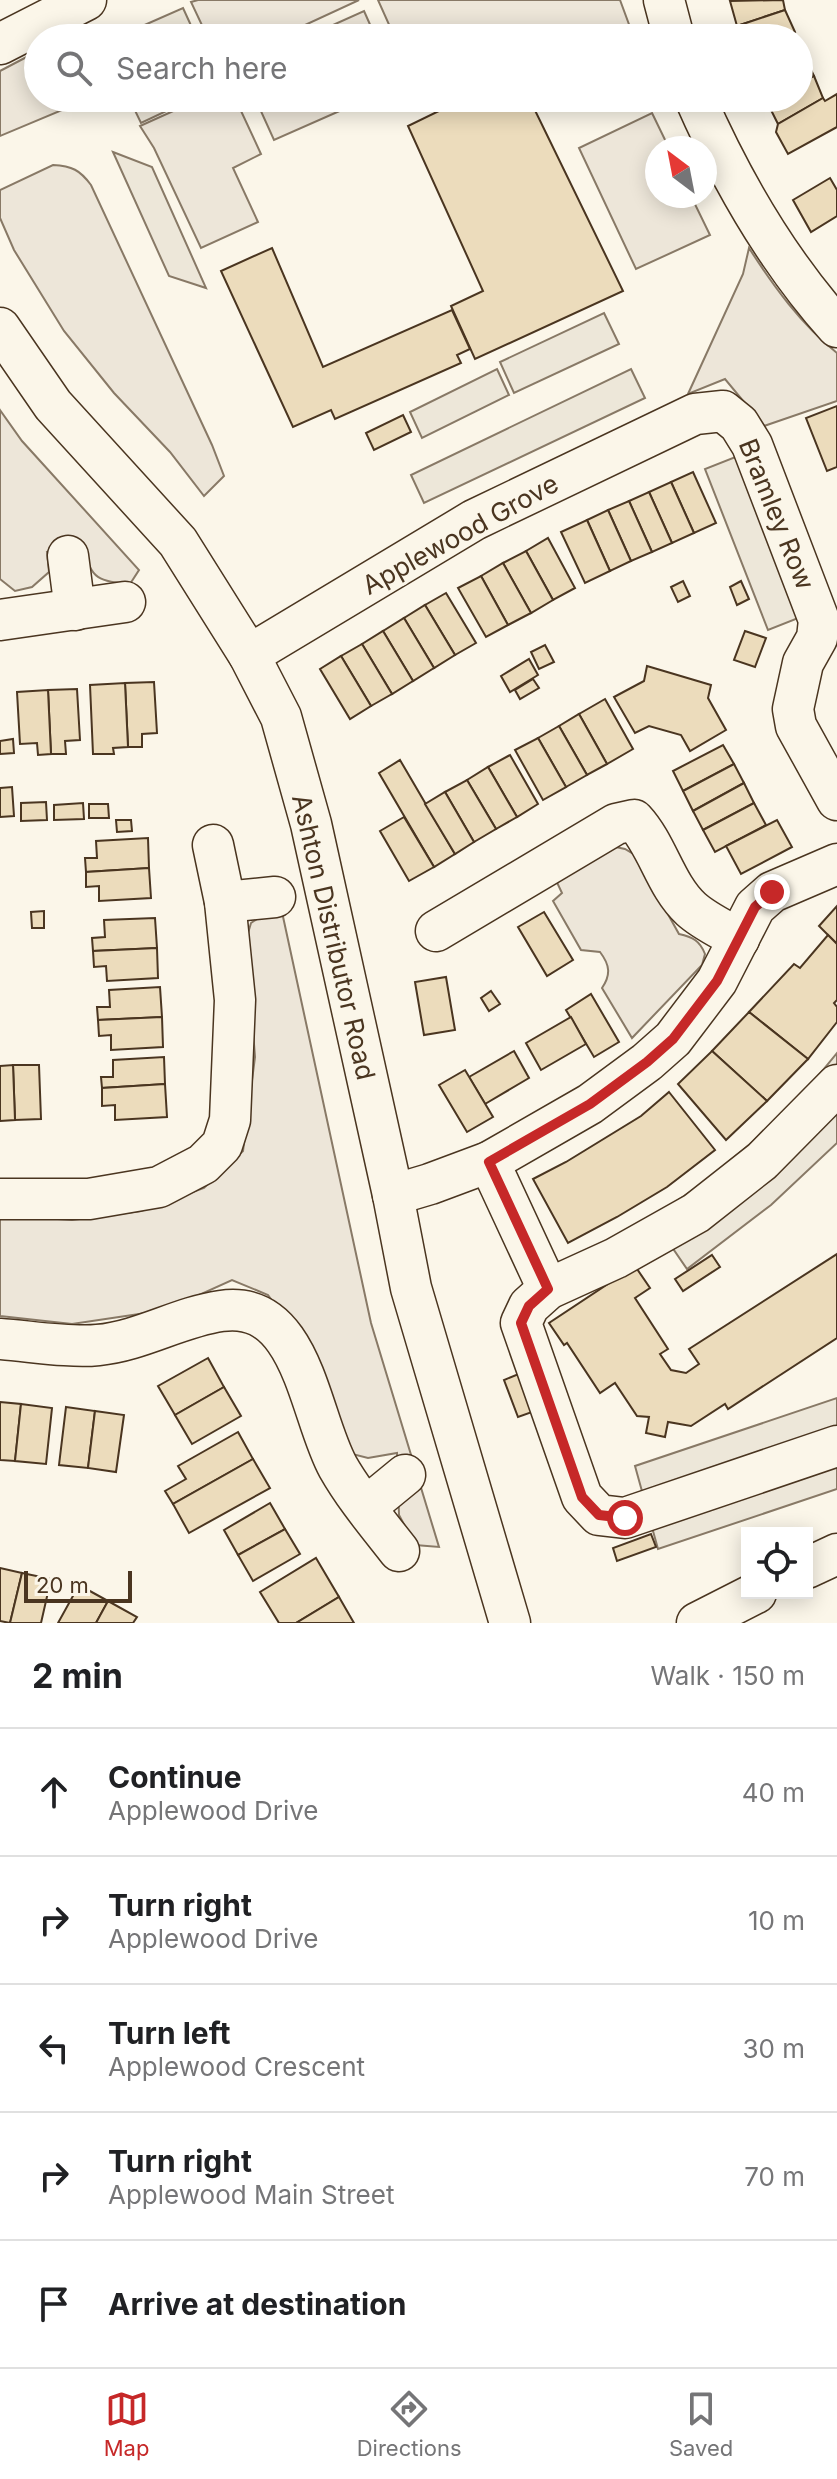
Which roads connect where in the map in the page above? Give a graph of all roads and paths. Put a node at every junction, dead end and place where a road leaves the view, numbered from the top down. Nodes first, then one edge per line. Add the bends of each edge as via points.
1 (86, 0) edge
2 (664, 0) edge
3 (39, 24) edge
4 (670, 24) edge
5 (24, 32) edge
6 (0, 44) edge
7 (701, 112) edge
8 (829, 305) edge
9 (0, 328) edge
10 (723, 411) joint
11 (68, 556) dead end
12 (125, 602) dead end
13 (75, 610) junction
14 (0, 620) edge
15 (249, 655) junction
16 (837, 800) edge
17 (213, 845) dead end
18 (837, 864) edge
19 (275, 897) dead end
20 (225, 902) junction
21 (436, 931) dead end
22 (739, 939) junction
23 (837, 1085) edge
24 (489, 1162) junction
25 (393, 1195) junction
26 (0, 1199) edge
27 (548, 1289) junction
28 (0, 1339) edge
29 (837, 1446) edge
30 (405, 1475) dead end
31 (366, 1507) junction
32 (399, 1551) dead end
33 (837, 1554) edge
34 (813, 1565) edge
35 (744, 1599) edge
36 (510, 1623) edge
37 (697, 1623) edge

1 - 3 street
2 - 4 street
5 - 6 street
7 - 8 street via 745,198
9 - 15 street, Ashton Distributor Road via 53,405 178,542
10 - 15 street, Applewood Grove via 695,414 474,520
10 - 16 street, Bramley Row via 752,445 819,620 793,709 796,726
11 - 13 street
12 - 13 street
13 - 14 street
15 - 25 street, Ashton Distributor Road via 281,717 311,824
17 - 20 street
18 - 22 street via 772,892 755,907
19 - 20 street
20 - 26 street via 235,1000 230,1120 222,1145 203,1164 159,1187 89,1199
21 - 22 street via 616,824 634,820 691,909
22 - 24 street via 717,981 673,1039 590,1104
23 - 27 street via 762,1161 696,1213
24 - 25 street
24 - 27 street
25 - 36 street, Ashton Distributor Road via 415,1303
27 - 29 street via 529,1306 521,1323 582,1497 599,1515 625,1518
28 - 31 street via 97,1346 202,1314 249,1310 292,1348 338,1466
30 - 31 street
31 - 32 street
33 - 34 street
35 - 37 street

